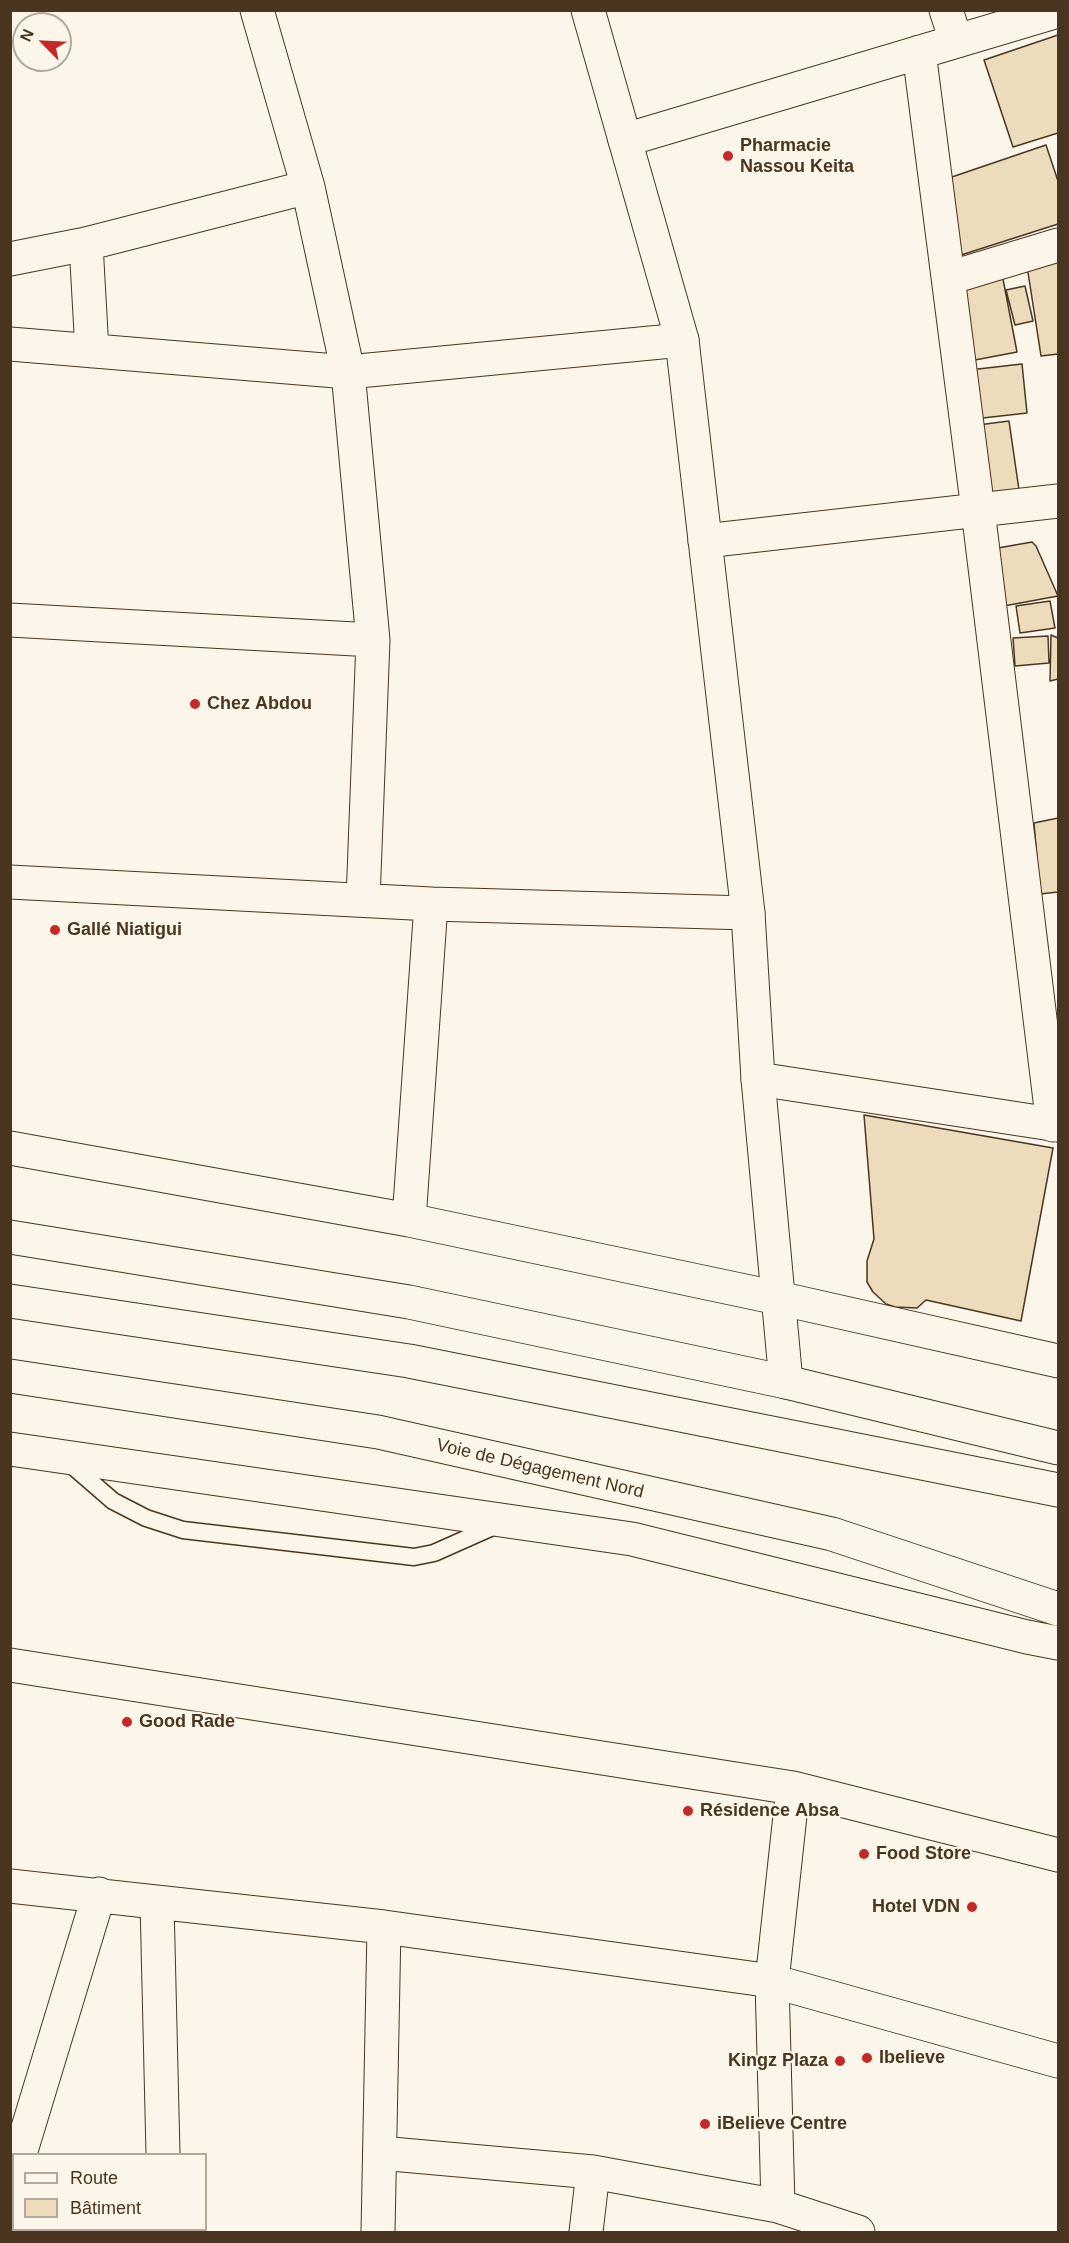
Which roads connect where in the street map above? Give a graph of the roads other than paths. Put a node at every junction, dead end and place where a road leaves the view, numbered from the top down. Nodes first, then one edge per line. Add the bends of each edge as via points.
1 (257, 10) edge
2 (588, 10) edge
3 (946, 10) edge
4 (1059, 11) edge
5 (956, 41) junction
6 (919, 52) junction
7 (625, 140) junction
8 (308, 187) junction
9 (86, 244) junction
10 (1059, 245) edge
11 (10, 259) edge
12 (949, 278) junction
13 (682, 339) junction
14 (10, 344) edge
15 (92, 351) junction
16 (348, 372) junction
17 (1059, 501) edge
18 (978, 510) junction
19 (705, 541) junction
20 (10, 620) edge
21 (373, 640) junction
22 (10, 882) edge
23 (363, 900) junction
24 (431, 904) junction
25 (748, 912) junction
26 (758, 1079) junction
27 (1056, 1125) edge
28 (10, 1148) edge
29 (409, 1220) junction
30 (10, 1237) edge
31 (778, 1298) junction
32 (10, 1301) edge
33 (1059, 1362) edge
34 (10, 1376) edge
35 (786, 1382) junction
36 (1059, 1448) edge
37 (10, 1449) edge
38 (63, 1457) junction
39 (1059, 1490) edge
40 (506, 1521) junction
41 (1059, 1609) edge
42 (1059, 1643) edge
43 (10, 1665) edge
44 (793, 1788) junction
45 (1059, 1855) edge
46 (10, 1886) edge
47 (99, 1894) junction
48 (157, 1902) junction
49 (384, 1927) junction
50 (772, 1981) junction
51 (1059, 2061) edge
52 (20, 2153) edge
53 (163, 2153) edge
54 (380, 2153) junction
55 (592, 2172) junction
56 (778, 2206) junction
57 (378, 2232) edge
58 (586, 2232) edge
59 (858, 2232) edge

1 - 8 main road
2 - 7 main road
3 - 5 main road
4 - 5 main road
5 - 6 main road
6 - 7 main road
6 - 12 main road
7 - 13 main road
8 - 9 main road
8 - 16 main road
9 - 11 main road
9 - 15 main road
10 - 12 main road
12 - 18 main road
13 - 16 main road
13 - 19 main road
14 - 15 main road
15 - 16 main road
16 - 21 main road
17 - 18 main road
18 - 19 main road
18 - 27 main road
19 - 25 main road
20 - 21 main road
21 - 23 main road
22 - 23 main road
23 - 24 main road
24 - 25 main road
24 - 29 main road
25 - 26 main road
26 - 27 main road
26 - 31 main road
28 - 29 main road
29 - 31 main road
30 - 35 main road via 409,1302
31 - 33 main road
31 - 35 main road
32 - 39 main road via 409,1361
34 - 41 main road, Voie de Dégagement Nord via 378,1432 832,1534
35 - 36 main road
37 - 38 main road
38 - 40 main road
38 - 40 lane via 113,1501 146,1518 183,1530 414,1557 434,1553
40 - 42 main road via 632,1539
43 - 44 main road
44 - 45 main road
44 - 50 main road
46 - 47 main road
47 - 48 main road
47 - 52 main road
48 - 49 main road
48 - 53 main road
49 - 50 main road
49 - 54 main road
50 - 51 main road
50 - 56 main road
54 - 55 main road
54 - 57 main road
55 - 56 main road
55 - 58 main road
56 - 59 main road

